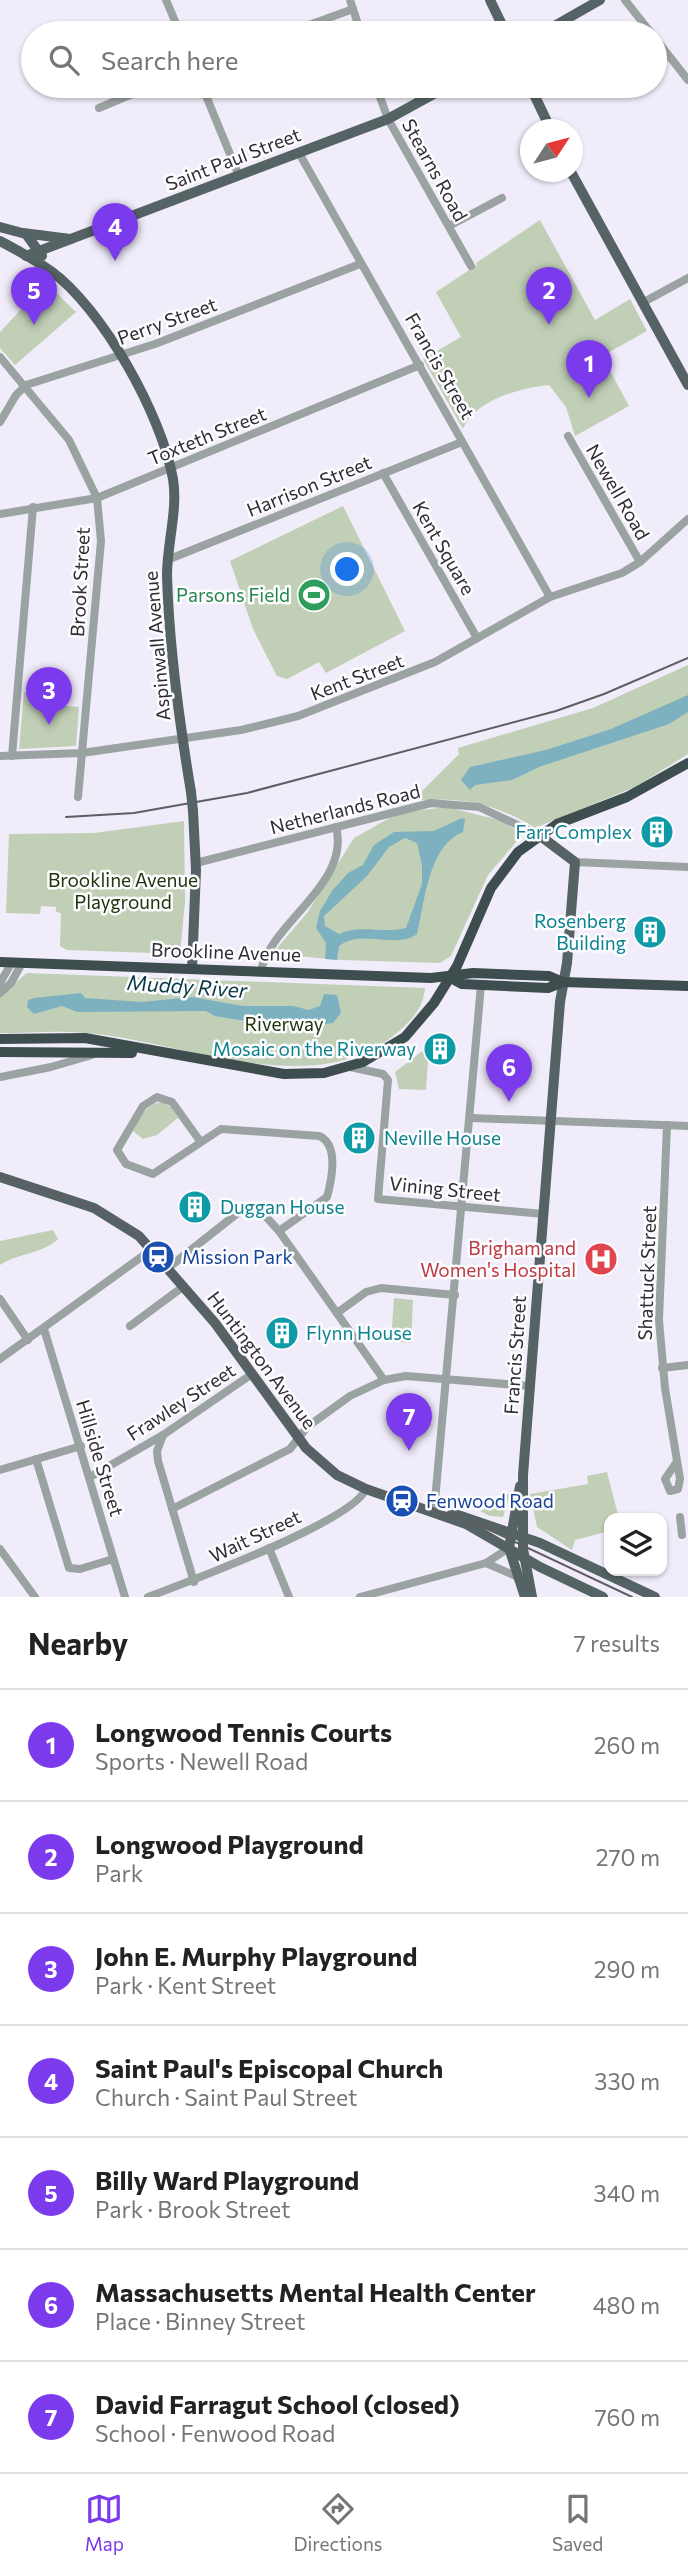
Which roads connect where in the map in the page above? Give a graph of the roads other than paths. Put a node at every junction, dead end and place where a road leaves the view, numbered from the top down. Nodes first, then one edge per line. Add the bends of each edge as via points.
1 (166, 0) edge
2 (350, 0) edge
3 (490, 0) edge
4 (600, 0) edge
5 (625, 0) edge
6 (353, 9) junction
7 (175, 21) edge
8 (320, 21) edge
9 (357, 21) edge
10 (500, 21) edge
11 (563, 21) edge
12 (642, 21) edge
13 (667, 53) edge
14 (688, 80) edge
15 (123, 98) edge
16 (207, 98) edge
17 (380, 98) edge
18 (427, 98) edge
19 (536, 98) edge
20 (99, 108) dead end
21 (388, 119) junction
22 (546, 119) edge
23 (299, 153) junction
24 (239, 176) junction
25 (576, 182) edge
26 (502, 198) dead end
27 (449, 226) junction
28 (0, 227) edge
29 (23, 233) junction
30 (71, 239) junction
31 (0, 241) edge
32 (38, 251) junction
33 (26, 256) junction
34 (360, 264) junction
35 (471, 266) dead end
36 (51, 271) junction
37 (688, 278) edge
38 (642, 303) junction
39 (121, 355) junction
40 (0, 357) edge
41 (420, 365) junction
42 (26, 385) junction
43 (688, 385) edge
44 (0, 422) edge
45 (568, 436) dead end
46 (463, 442) junction
47 (170, 468) junction
48 (383, 473) junction
49 (97, 498) junction
50 (33, 507) junction
51 (0, 514) edge
52 (688, 519) edge
53 (167, 560) junction
54 (640, 562) junction
55 (550, 597) junction
56 (477, 638) junction
57 (183, 738) junction
58 (82, 753) junction
59 (0, 756) edge
60 (12, 756) junction
61 (688, 763) edge
62 (78, 797) dead end
63 (337, 827) junction
64 (539, 835) junction
65 (575, 862) junction
66 (196, 863) junction
67 (688, 867) edge
68 (11, 962) edge
69 (192, 969) junction
70 (261, 971) junction
71 (451, 978) junction
72 (562, 982) junction
73 (0, 983) edge
74 (481, 985) junction
75 (688, 986) edge
76 (0, 993) edge
77 (0, 1039) edge
78 (0, 1052) edge
79 (99, 1052) junction
80 (155, 1053) junction
81 (350, 1067) junction
82 (0, 1077) edge
83 (471, 1118) junction
84 (550, 1121) junction
85 (667, 1125) junction
86 (688, 1126) edge
87 (200, 1141) junction
88 (0, 1177) edge
89 (462, 1208) junction
90 (543, 1214) junction
91 (279, 1231) junction
92 (150, 1250) junction
93 (168, 1268) junction
94 (184, 1286) junction
95 (455, 1295) junction
96 (0, 1299) edge
97 (337, 1313) junction
98 (130, 1326) dead end
99 (44, 1329) junction
100 (28, 1340) junction
101 (0, 1359) edge
102 (688, 1365) edge
103 (662, 1368) junction
104 (252, 1374) junction
105 (448, 1379) junction
106 (384, 1380) junction
107 (530, 1385) junction
108 (163, 1435) junction
109 (298, 1438) junction
110 (81, 1446) junction
111 (36, 1459) junction
112 (676, 1463) dead end
113 (0, 1469) edge
114 (523, 1475) junction
115 (90, 1477) junction
116 (366, 1489) junction
117 (172, 1509) junction
118 (434, 1511) junction
119 (680, 1517) dead end
120 (512, 1532) junction
121 (682, 1535) dead end
122 (524, 1537) junction
123 (269, 1548) junction
124 (509, 1548) junction
125 (0, 1549) edge
126 (113, 1559) junction
127 (526, 1559) junction
128 (486, 1563) junction
129 (518, 1577) junction
130 (194, 1582) junction
131 (35, 1597) edge
132 (125, 1597) edge
133 (148, 1597) edge
134 (289, 1597) edge
135 (360, 1597) edge
136 (525, 1597) edge
137 (532, 1597) edge
138 (603, 1597) edge
139 (655, 1597) edge

1 - 7 street
2 - 6 street
3 - 10 main road
4 - 11 main road
5 - 12 street
6 - 8 street
6 - 9 street
13 - 14 street
15 - 20 street
16 - 24 street
17 - 21 street, Stearns Road
18 - 21 main road, Saint Paul Street
19 - 22 main road
21 - 23 main road, Saint Paul Street
21 - 27 street, Stearns Road
23 - 24 main road, Saint Paul Street
23 - 34 street, Francis Street
24 - 30 main road, Saint Paul Street
25 - 38 main road
26 - 27 street
27 - 35 street, Stearns Road
28 - 29 main road
29 - 30 main road
29 - 32 main road, Aspinwall Avenue
30 - 32 main road, Saint Paul Street
31 - 33 main road, Aspinwall Avenue
32 - 33 main road, Saint Paul Street
32 - 36 main road, Aspinwall Avenue
33 - 36 main road, Aspinwall Avenue
34 - 39 street, Perry Street
34 - 41 street, Francis Street
36 - 39 main road, Aspinwall Avenue via 84,304
37 - 38 street
38 - 43 main road
39 - 42 street, Perry Street
39 - 47 main road, Aspinwall Avenue
40 - 42 street, Brook Street
41 - 46 street, Francis Street
41 - 47 street, Toxteth Street
42 - 44 street
42 - 49 street, Brook Street via 69,440
45 - 54 street, Newell Road
46 - 48 street, Harrison Street
46 - 55 street, Francis Street
47 - 49 street, Toxteth Street
47 - 53 main road, Aspinwall Avenue via 174,489
48 - 53 street, Harrison Street
48 - 56 street, Kent Square
49 - 50 street, Toxteth Street
49 - 58 street, Brook Street via 101,541
50 - 51 street, Toxteth Street
50 - 60 street
52 - 54 street, Kent Street
53 - 57 main road, Aspinwall Avenue via 171,657
54 - 55 street, Kent Street via 615,577
55 - 56 street, Kent Street
56 - 57 street, Kent Street via 419,669 291,719
57 - 58 street, Kent Street
57 - 66 main road, Aspinwall Avenue, bridge
58 - 60 street, Kent Street
58 - 62 street, Brook Street
59 - 60 street, Kent Street
61 - 64 highway via 636,793
63 - 64 street, Netherlands Road via 422,804 454,803 497,813
63 - 66 street, Netherlands Road
63 - 70 street via 340,842 335,860 308,903 268,951
64 - 65 main road
64 - 71 highway via 499,874
65 - 67 street
65 - 72 main road, Francis Street
66 - 69 main road, Aspinwall Avenue
68 - 69 highway, Brookline Avenue
68 - 73 street
68 - 76 street via 11,983
69 - 70 highway, Brookline Avenue
70 - 71 highway, Brookline Avenue
71 - 72 highway, Brookline Avenue via 468,972 549,976
71 - 74 highway, Brookline Avenue
71 - 81 highway via 405,1037
72 - 74 highway, Brookline Avenue via 548,988
72 - 75 highway, Brookline Avenue
72 - 84 main road, Francis Street
74 - 83 street
77 - 80 highway via 78,1037
78 - 79 highway
79 - 80 highway
79 - 82 street via 51,1068
80 - 81 highway via 284,1074
81 - 89 street, Vining Street via 387,1076 378,1199
83 - 84 street
83 - 89 street
84 - 85 street
84 - 90 main road, Francis Street
85 - 86 street
85 - 103 street, Shattuck Street via 659,1320
87 - 87 street via 172,1102 157,1097 143,1107 117,1150 126,1164 153,1174
87 - 91 street via 224,1128 327,1140 332,1153 327,1196
88 - 92 main road, Huntington Avenue via 106,1214 134,1232
89 - 90 street, Vining Street
89 - 95 street
90 - 107 main road, Francis Street
91 - 93 street via 263,1212 247,1209
91 - 97 street
92 - 93 main road, Huntington Avenue
92 - 99 street
93 - 94 main road, Huntington Avenue
94 - 98 street
94 - 104 main road, Huntington Avenue
95 - 97 street via 381,1288 366,1292
95 - 105 street
96 - 100 street
97 - 106 street
99 - 100 street
99 - 110 street, Hillside Street
100 - 101 street
102 - 103 street
103 - 112 street, Shattuck Street
104 - 108 street, Frawley Street
104 - 109 main road, Huntington Avenue
105 - 106 street via 406,1376
105 - 107 street
105 - 118 street
106 - 109 street via 339,1404
107 - 114 main road, Francis Street
108 - 115 street, Frawley Street
108 - 117 street via 158,1461
109 - 116 main road, Huntington Avenue via 331,1471
109 - 117 street via 290,1449
110 - 111 street
110 - 115 street, Hillside Street
111 - 113 street
111 - 126 street via 69,1568
114 - 120 main road, Francis Street
114 - 122 main road, Francis Street
115 - 126 street, Hillside Street
116 - 118 main road, Huntington Avenue
116 - 123 street, Wait Street via 353,1506
117 - 130 street
118 - 120 main road, Huntington Avenue via 456,1513
118 - 124 main road, Huntington Avenue
119 - 121 street
120 - 122 main road, Huntington Avenue
120 - 124 main road, Francis Street
122 - 127 main road, Francis Street
122 - 139 main road, Huntington Avenue
123 - 130 street, Wait Street
123 - 134 street
124 - 127 main road, Huntington Avenue
124 - 128 street
124 - 129 main road
125 - 131 street
126 - 132 street, Hillside Street
127 - 137 main road, Francis Street
127 - 138 main road, Huntington Avenue
128 - 129 street
128 - 135 street
129 - 136 main road
130 - 133 street, Wait Street

